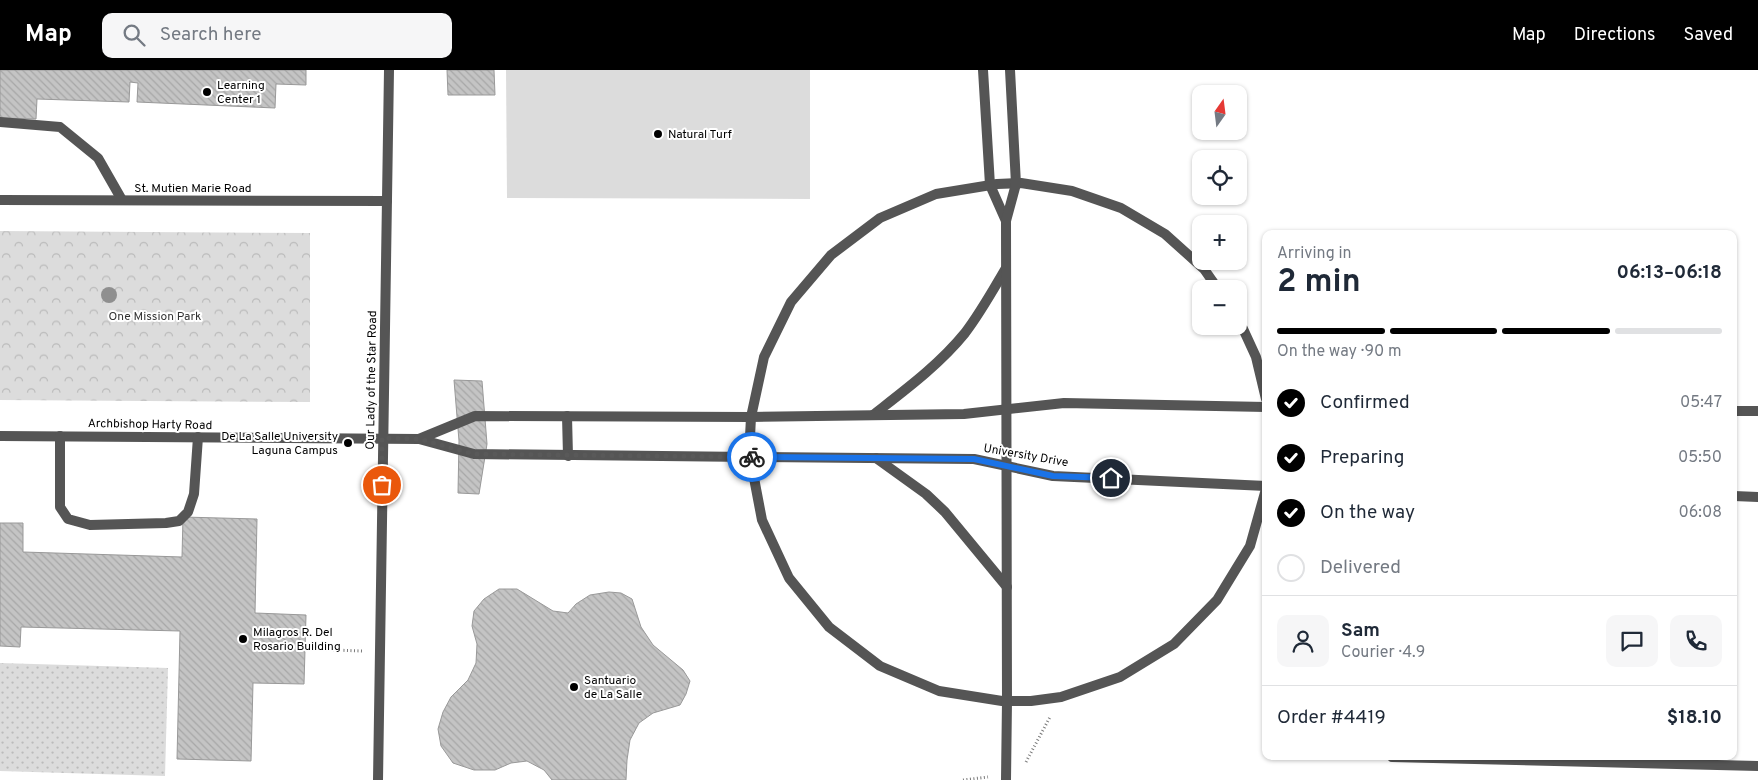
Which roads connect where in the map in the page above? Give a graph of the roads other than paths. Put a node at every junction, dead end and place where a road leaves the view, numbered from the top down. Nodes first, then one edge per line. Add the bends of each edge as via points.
1 (389, 70) edge
2 (983, 70) edge
3 (1010, 70) edge
4 (0, 122) edge
5 (1016, 184) junction
6 (990, 185) junction
7 (0, 200) edge
8 (122, 200) junction
9 (387, 201) junction
10 (1006, 220) junction
11 (1006, 268) junction
12 (1212, 280) edge
13 (1246, 335) edge
14 (1262, 382) edge
15 (1262, 407) edge
16 (1006, 410) junction
17 (1737, 411) edge
18 (1758, 411) edge
19 (873, 415) junction
20 (567, 416) junction
21 (751, 417) junction
22 (0, 436) edge
23 (60, 436) junction
24 (198, 437) junction
25 (382, 438) junction
26 (419, 439) junction
27 (568, 456) junction
28 (750, 457) junction
29 (876, 458) junction
30 (1006, 466) junction
31 (1262, 488) edge
32 (1737, 496) edge
33 (1758, 497) edge
34 (1262, 502) edge
35 (1007, 586) junction
36 (1007, 701) junction
37 (1514, 760) edge
38 (1758, 766) edge
39 (378, 780) edge
40 (1006, 780) edge

1 - 9 street, Our Lady of the Star Road
2 - 6 street
3 - 5 street
4 - 8 street via 60,127 98,158
5 - 6 street
5 - 10 street
5 - 12 street via 1072,191 1121,208 1165,234
6 - 10 street
6 - 21 street via 936,194 880,218 830,255 791,302 764,357
7 - 8 street, St. Mutien Marie Road
8 - 9 street, St. Mutien Marie Road
9 - 25 street, Our Lady of the Star Road
10 - 11 street
11 - 16 street
11 - 19 street via 979,314 938,363
13 - 14 street
15 - 16 street via 1064,403
16 - 19 street
16 - 30 street
17 - 18 street
19 - 21 street
20 - 21 street
20 - 26 street via 475,416
20 - 27 street
21 - 28 street
22 - 23 street, Archbishop Harty Road
23 - 24 street, Archbishop Harty Road
23 - 24 street via 60,508 68,519 90,525 179,521 188,512 194,494
24 - 25 street, Archbishop Harty Road
25 - 26 street, Archbishop Harty Road
25 - 39 street, Our Lady of the Star Road
26 - 27 street, University Drive via 474,454
27 - 28 street, University Drive
28 - 29 street, University Drive
28 - 36 street via 762,520 788,578 829,628 880,666 939,691
29 - 30 street, University Drive via 974,459
29 - 35 street via 945,512
30 - 31 street, University Drive via 1053,476
30 - 35 street
32 - 33 street
34 - 36 street via 1250,546 1218,600 1174,644 1120,678 1061,696
35 - 36 street
36 - 40 street
37 - 38 street

